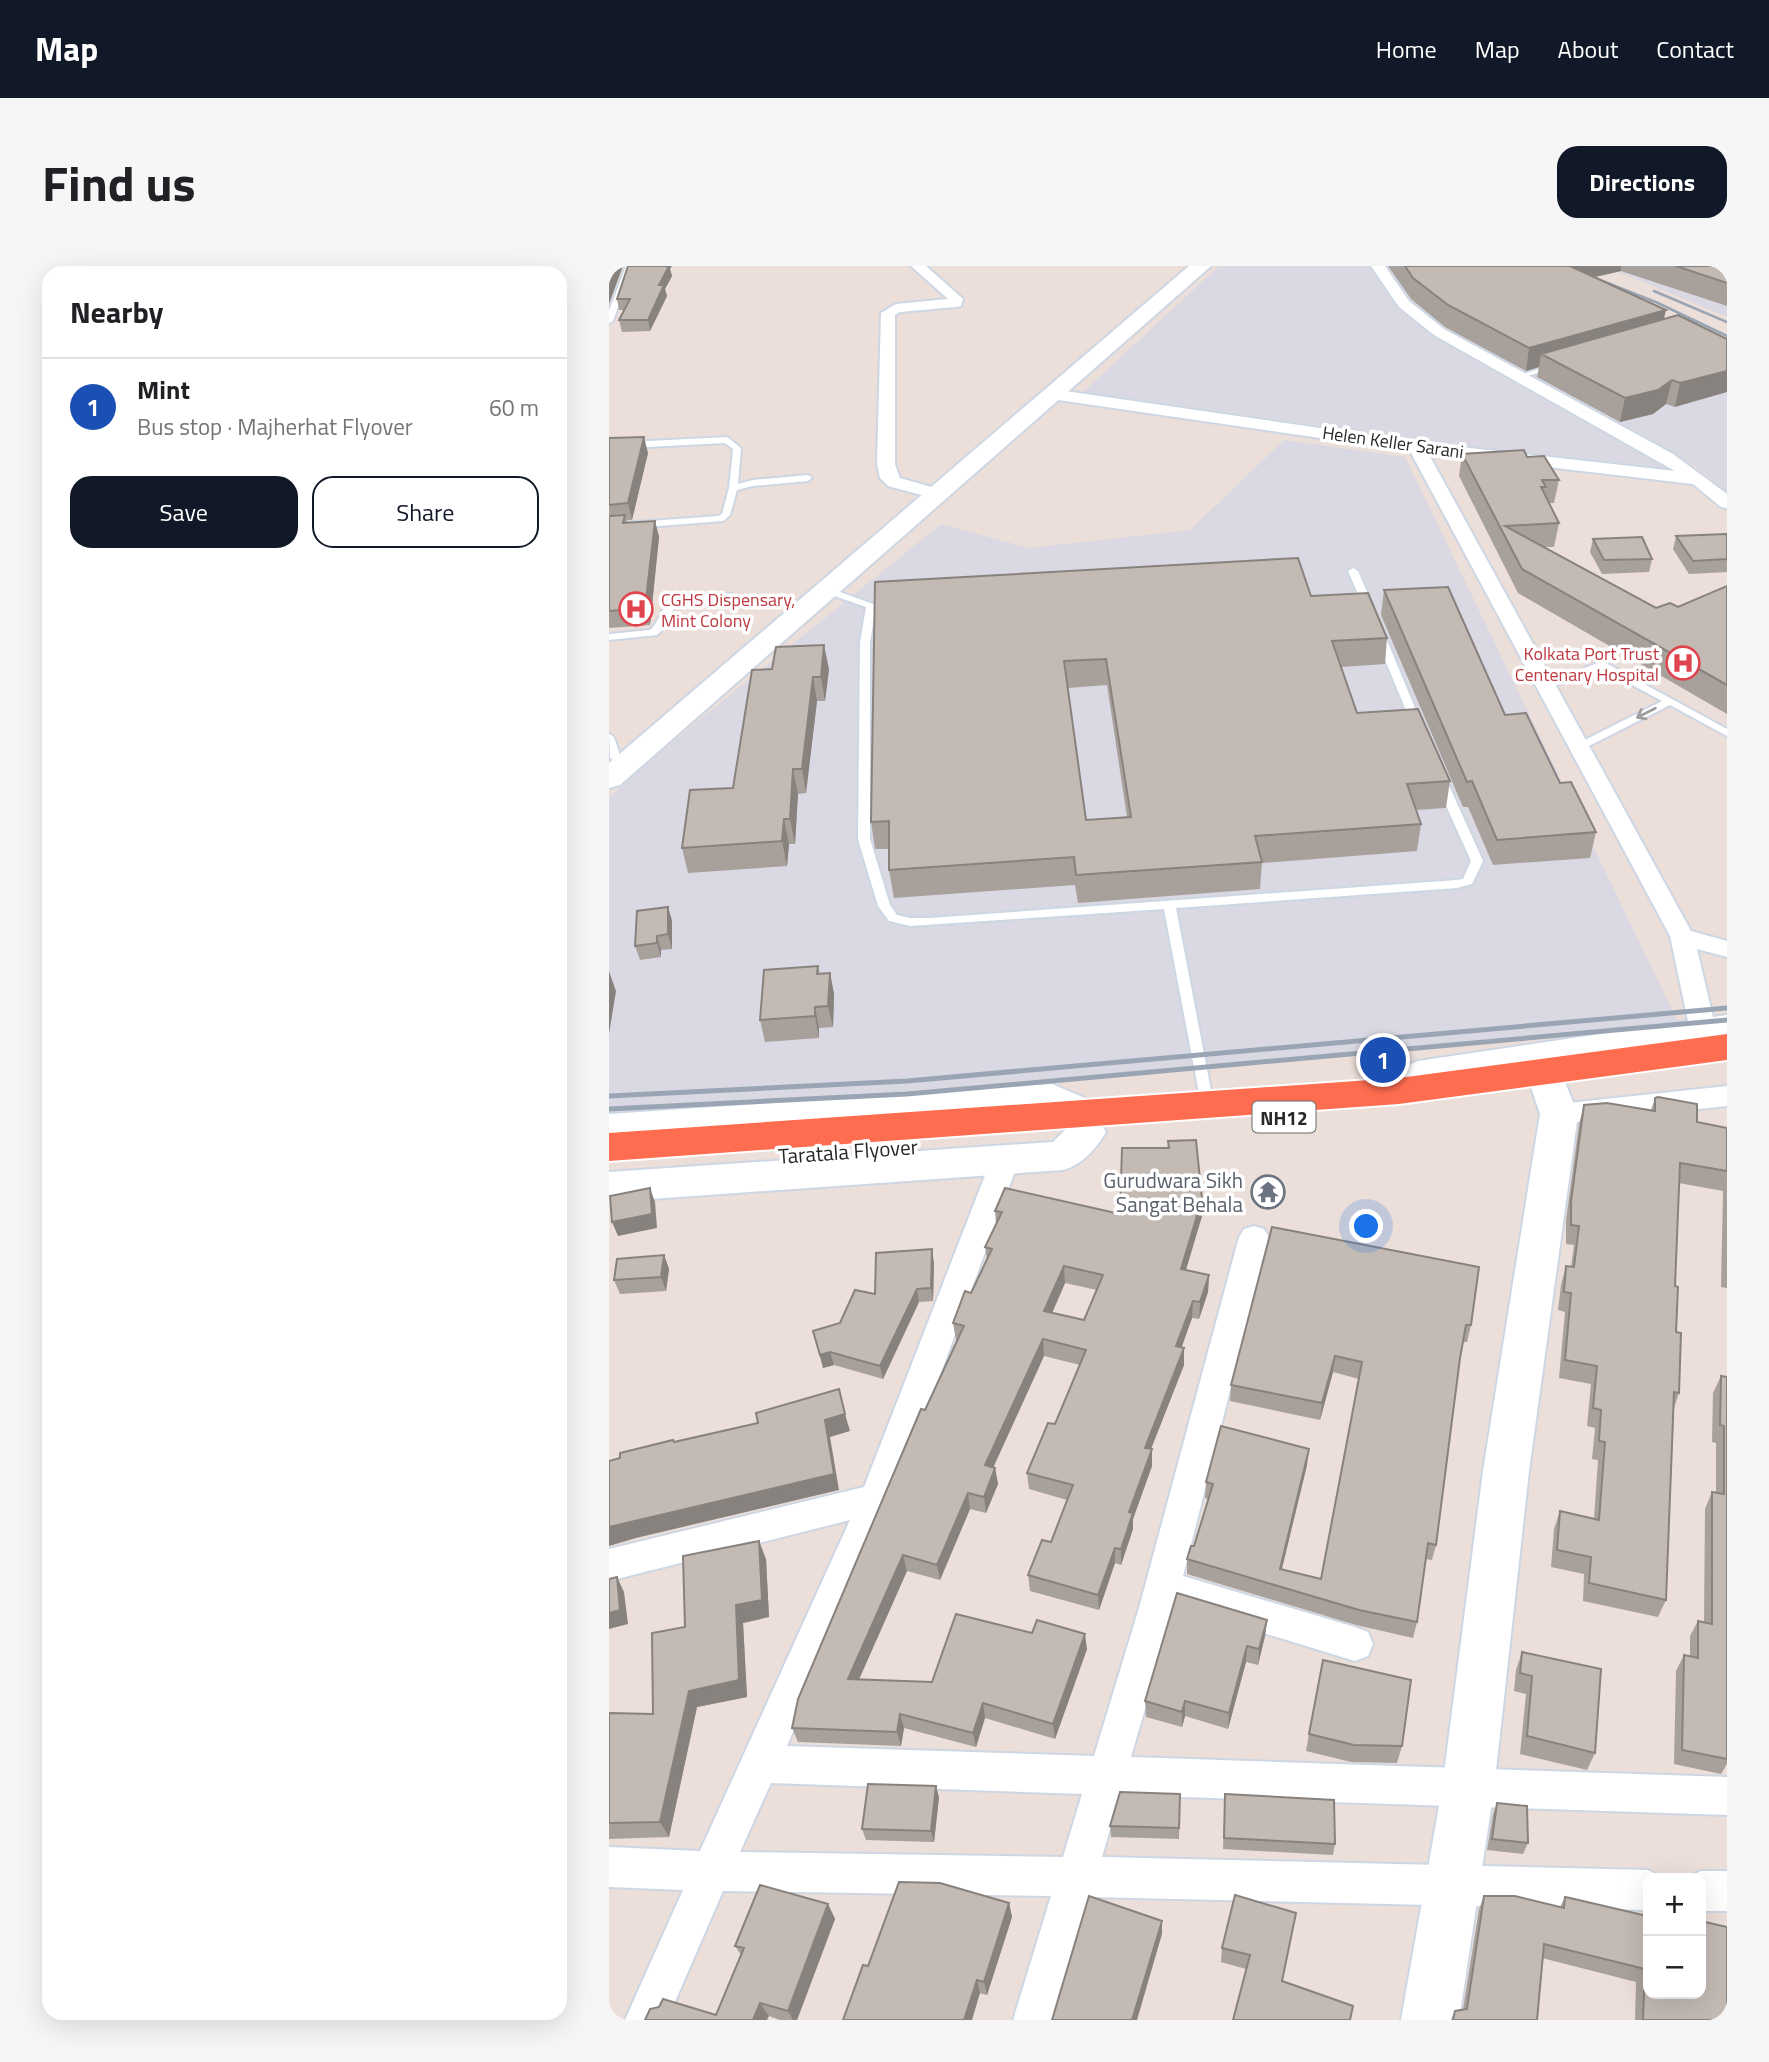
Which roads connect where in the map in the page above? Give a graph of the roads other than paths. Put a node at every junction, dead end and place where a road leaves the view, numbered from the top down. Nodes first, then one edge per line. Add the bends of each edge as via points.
1 (629, 266) edge
2 (918, 266) edge
3 (1201, 266) edge
4 (1378, 266) edge
5 (609, 321) edge
6 (1558, 365) edge
7 (1521, 376) junction
8 (1051, 394) junction
9 (609, 446) edge
10 (1416, 447) junction
11 (808, 478) dead end
12 (1699, 479) junction
13 (733, 488) junction
14 (936, 494) junction
15 (1727, 503) edge
16 (609, 527) edge
17 (1353, 571) dead end
18 (826, 590) junction
19 (730, 597) dead end
20 (609, 637) edge
21 (1545, 687) junction
22 (1670, 701) junction
23 (1420, 731) edge
24 (1727, 733) edge
25 (609, 737) edge
26 (1579, 747) junction
27 (1435, 767) edge
28 (616, 773) edge
29 (1169, 905) junction
30 (1682, 936) junction
31 (1727, 949) edge
32 (1719, 1033) edge
33 (1727, 1072) edge
34 (1399, 1091) junction
35 (1552, 1092) junction
36 (1727, 1096) edge
37 (1207, 1106) junction
38 (1086, 1123) junction
39 (609, 1128) edge
40 (952, 1133) junction
41 (609, 1147) edge
42 (1005, 1160) junction
43 (609, 1167) edge
44 (609, 1187) edge
45 (1254, 1237) dead end
46 (876, 1499) junction
47 (609, 1565) edge
48 (1163, 1586) junction
49 (1355, 1644) dead end
50 (762, 1764) junction
51 (1105, 1775) junction
52 (1468, 1789) junction
53 (1727, 1796) edge
54 (609, 1867) edge
55 (710, 1872) junction
56 (1075, 1876) junction
57 (1453, 1887) junction
58 (1643, 1890) edge
59 (1706, 1891) edge
60 (1727, 1891) edge
61 (646, 2020) edge
62 (1034, 2020) edge
63 (1430, 2020) edge

1 - 5 lane
2 - 14 street via 956,303 896,308 888,313 886,464 894,482
3 - 8 street
4 - 7 street via 1404,304 1422,319
6 - 7 lane
7 - 12 street
8 - 10 street, Helen Keller Sarani
8 - 14 street
9 - 13 lane via 727,440 737,448
10 - 12 street, Helen Keller Sarani
10 - 21 street
11 - 13 lane
12 - 15 street
13 - 16 lane via 726,515 720,519
14 - 18 street
17 - 23 lane
18 - 28 street
18 - 29 lane via 871,606 865,643 864,839 884,906 893,918 930,922
19 - 20 lane via 679,599 653,633
21 - 22 lane via 1602,664
21 - 26 street
22 - 24 lane
22 -> 26 lane
25 - 28 lane
26 - 30 street
27 - 29 lane via 1477,861 1468,881
29 - 37 lane
30 - 31 street
30 - 32 street
32 - 34 street via 1418,1070
32 - 35 highway, NH12
33 - 35 highway, NH12
34 - 35 highway, NH12
34 - 37 highway, NH12
35 - 36 street
35 - 38 highway, NH12 via 1385,1108
35 - 52 street
37 - 38 highway, NH12
38 - 39 street via 1052,1097
38 - 40 highway, Taratala Flyover / NH12
38 - 42 street via 1063,1156
40 - 41 highway, Taratala Flyover / NH12
40 - 43 highway, Taratala Flyover / NH12
42 - 44 street
42 - 46 street
45 - 48 street
46 - 47 street
46 - 50 street
48 - 49 street
48 - 51 street
50 - 51 street
50 - 55 street
51 - 52 street
51 - 56 street
52 - 53 street
52 - 57 street
54 - 55 street
55 - 56 street
55 - 61 street
56 - 57 street
56 - 62 street
57 - 58 street
57 - 63 street
59 - 60 street

